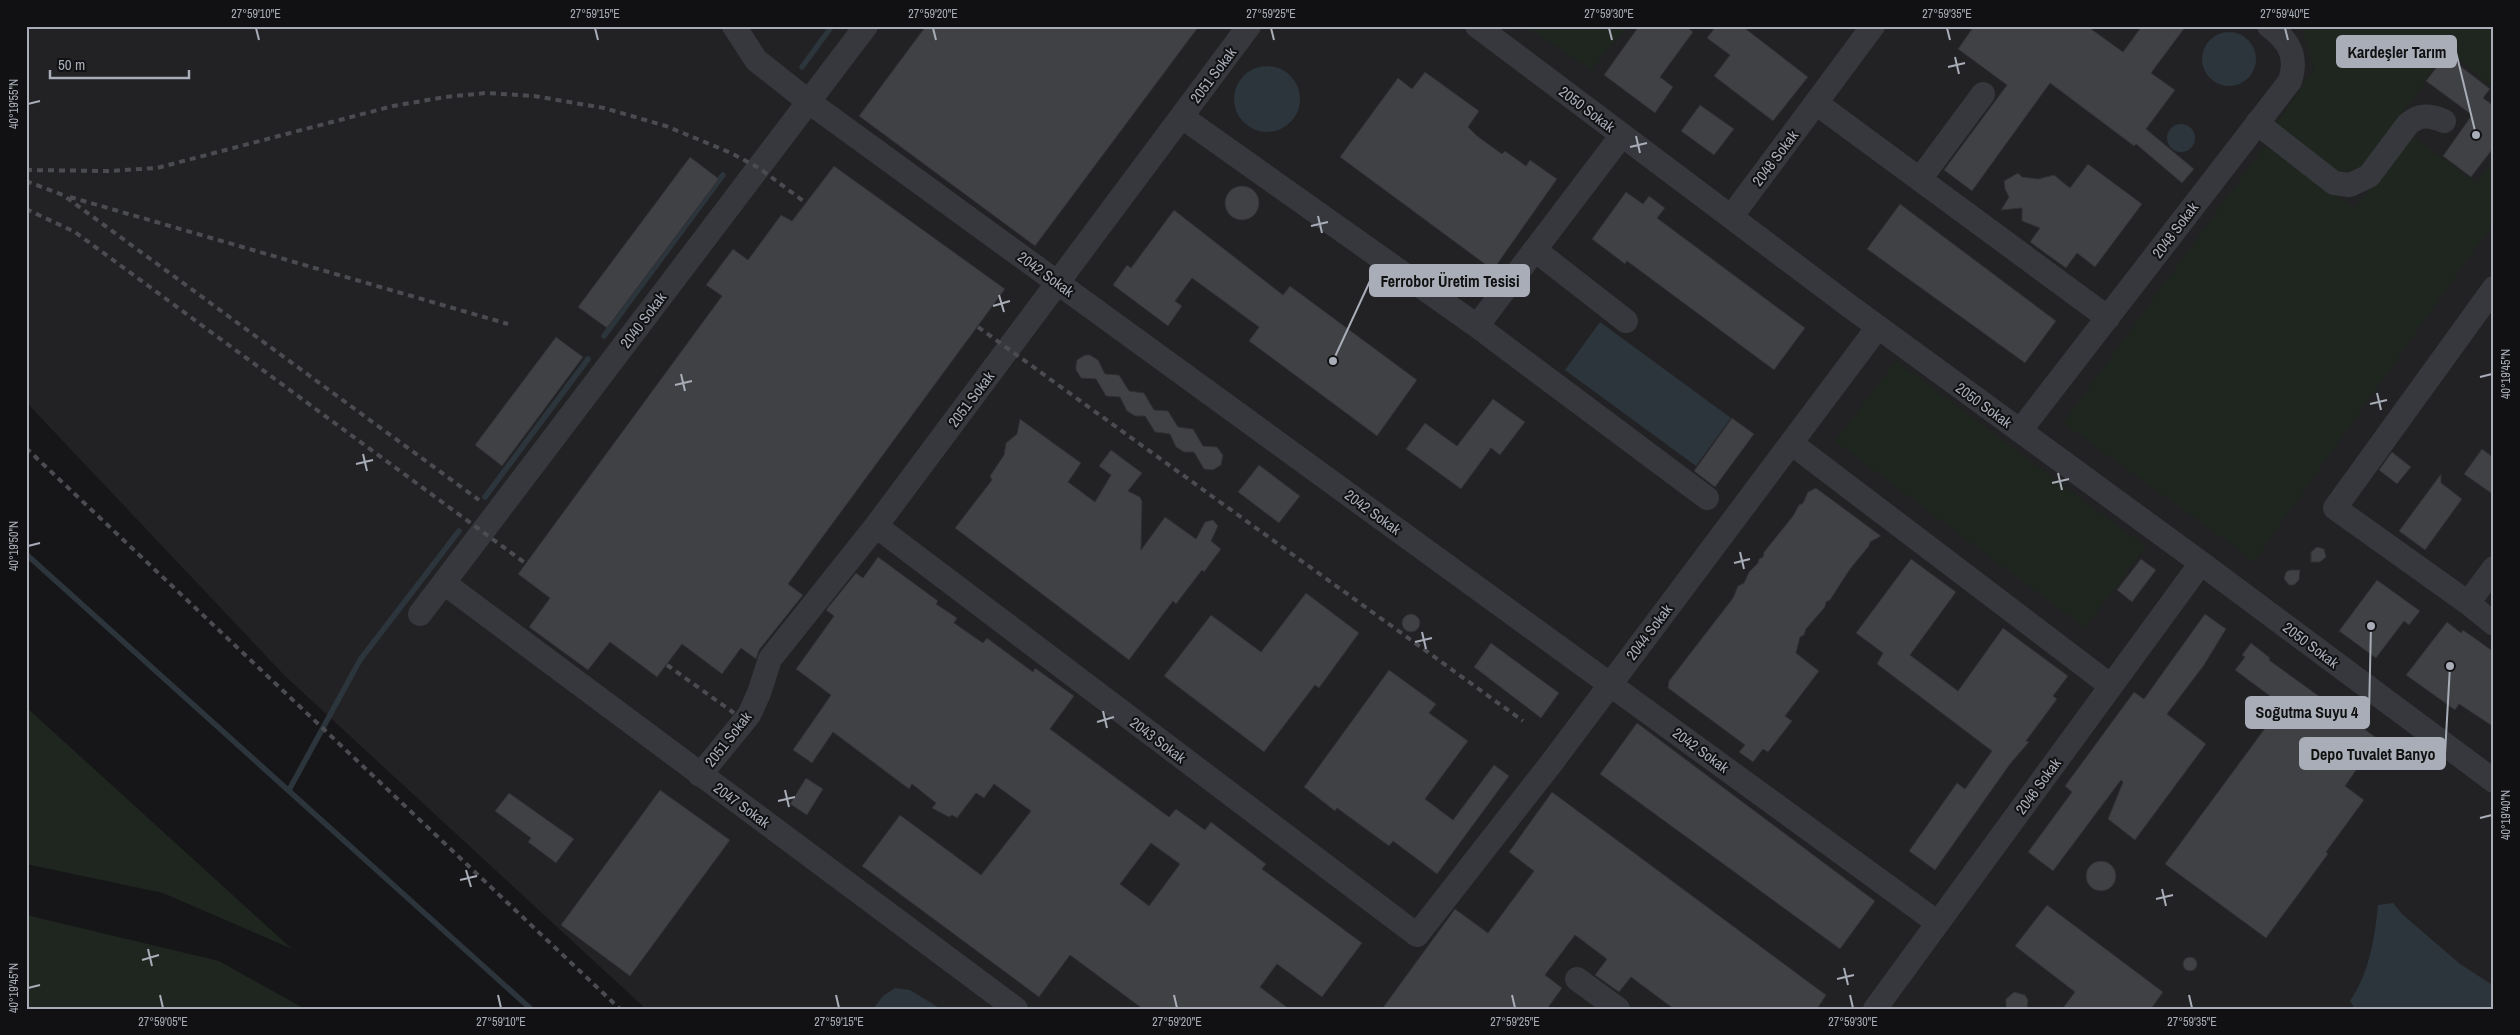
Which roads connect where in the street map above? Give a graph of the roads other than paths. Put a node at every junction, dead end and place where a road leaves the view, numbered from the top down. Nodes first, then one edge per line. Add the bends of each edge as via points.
1 (734, 26) edge
2 (866, 26) edge
3 (1477, 26) edge
4 (1873, 26) edge
5 (2268, 26) edge
6 (1237, 31) edge
7 (1983, 94) dead end
8 (809, 102) junction
9 (1816, 103) junction
10 (1182, 117) junction
11 (2444, 121) dead end
12 (2257, 123) junction
13 (1622, 135) junction
14 (1920, 179) junction
15 (1731, 218) junction
16 (1535, 250) junction
17 (1057, 283) junction
18 (2494, 288) edge
19 (2108, 318) junction
20 (1626, 321) dead end
21 (1477, 326) junction
22 (1878, 327) junction
23 (2020, 431) junction
24 (1791, 443) junction
25 (1707, 498) dead end
26 (876, 526) junction
27 (2201, 563) junction
28 (2494, 568) edge
29 (444, 583) junction
30 (2468, 603) junction
31 (420, 614) dead end
32 (2494, 624) edge
33 (1610, 684) junction
34 (2111, 686) junction
35 (700, 775) junction
36 (2494, 782) edge
37 (1938, 923) junction
38 (1417, 935) joint
39 (1576, 980) dead end
40 (1016, 1009) edge
41 (1618, 1009) edge
42 (1875, 1009) edge

1 - 8 lane, 2042 Sokak via 756,60
2 - 8 lane, 2040 Sokak
3 - 13 lane, 2050 Sokak
4 - 9 lane, 2048 Sokak
5 - 12 lane, 2048 Sokak via 2281,35 2291,49 2293,71 2290,81
6 - 10 lane, 2051 Sokak
7 - 14 lane
8 - 17 lane, 2042 Sokak
8 - 29 lane, 2040 Sokak
9 - 14 lane
9 - 15 lane, 2048 Sokak
10 - 17 lane, 2051 Sokak
10 - 21 lane
11 - 12 lane via 2426,116 2415,118 2368,176 2350,185 2334,183
12 - 19 lane, 2048 Sokak
13 - 15 lane, 2050 Sokak
13 - 16 lane
14 - 19 lane
15 - 22 lane, 2050 Sokak
16 - 20 lane
16 - 21 lane
17 - 26 lane, 2051 Sokak
17 - 33 lane, 2042 Sokak
18 - 30 lane via 2334,508
19 - 23 lane, 2048 Sokak
21 - 25 lane
22 - 23 lane, 2050 Sokak
22 - 24 lane, 2044 Sokak
23 - 27 lane, 2050 Sokak
24 - 33 lane, 2044 Sokak
24 - 34 lane
26 - 35 lane, 2051 Sokak via 770,659 749,715
26 - 38 lane, 2043 Sokak
27 - 34 lane, 2046 Sokak
27 - 36 lane, 2050 Sokak
28 - 30 lane
29 - 31 lane, 2040 Sokak
29 - 35 lane, 2047 Sokak
30 - 32 lane
33 - 37 lane, 2042 Sokak
33 - 38 lane, 2044 Sokak
34 - 37 lane, 2046 Sokak
35 - 40 lane, 2047 Sokak
37 - 42 lane, 2046 Sokak
39 - 41 lane

